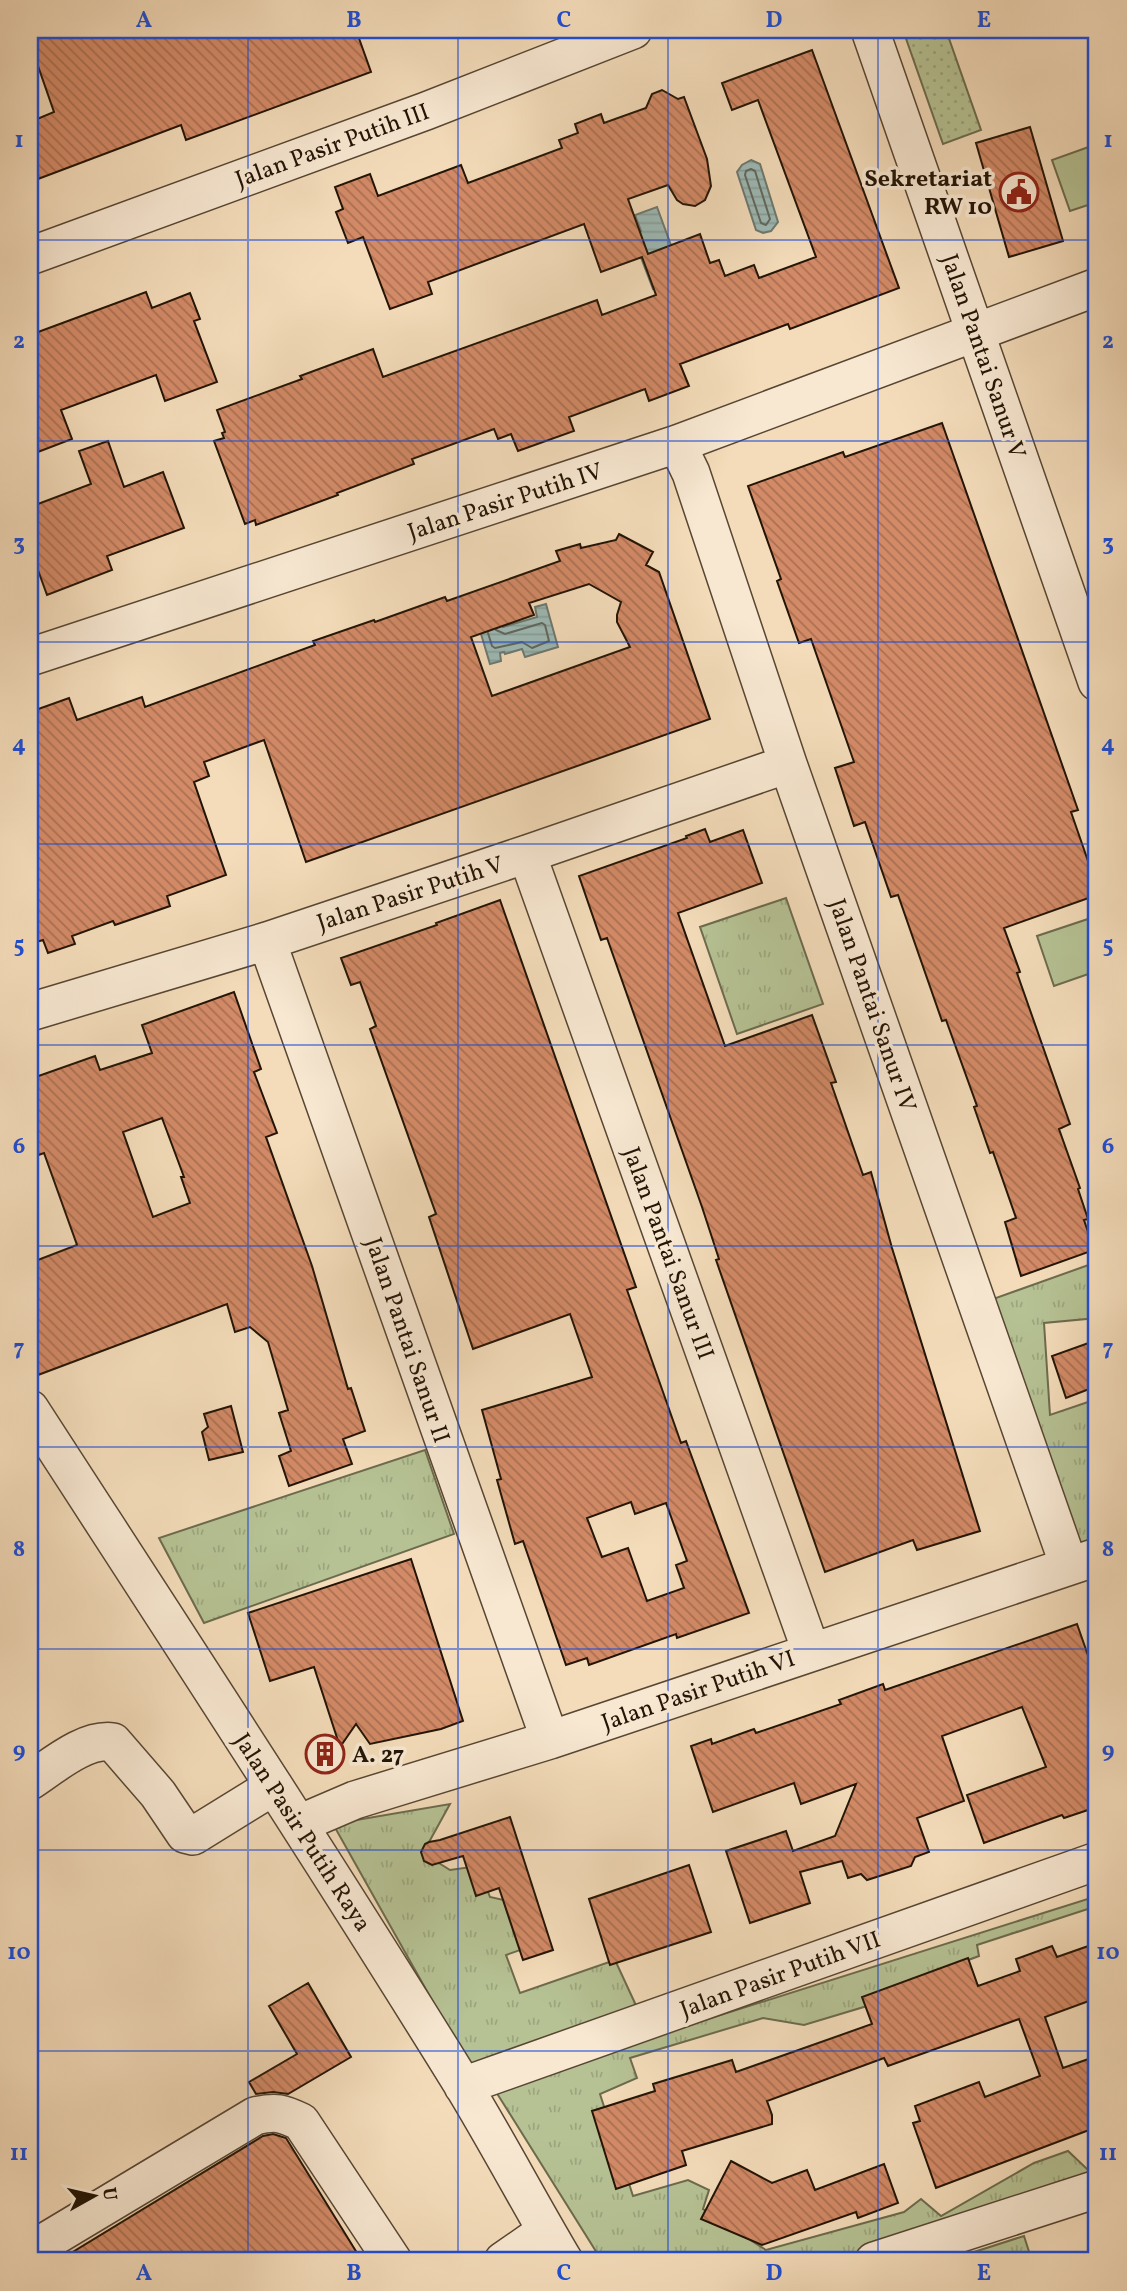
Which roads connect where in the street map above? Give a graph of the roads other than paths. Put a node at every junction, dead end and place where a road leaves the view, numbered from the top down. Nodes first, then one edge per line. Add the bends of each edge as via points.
1 (633, 30) edge
2 (870, 30) edge
3 (30, 256) edge
4 (1097, 287) edge
5 (975, 331) junction
6 (677, 444) junction
7 (30, 657) edge
8 (1097, 682) edge
9 (788, 764) junction
10 (527, 854) junction
11 (267, 941) junction
12 (30, 1012) edge
13 (30, 1409) edge
14 (1083, 1562) edge
15 (811, 1651) junction
16 (550, 1740) junction
17 (30, 1781) edge
18 (274, 1786) junction
19 (299, 1824) junction
20 (1097, 1861) edge
21 (463, 2086) junction
22 (1097, 2189) edge
23 (555, 2246) edge
24 (30, 2250) edge
25 (393, 2261) edge
26 (503, 2261) edge
27 (874, 2261) edge

1 - 3 street, Jalan Pasir Putih III
2 - 5 street, Jalan Pantai Sanur V
4 - 5 street, Jalan Pasir Putih IV
5 - 6 street, Jalan Pasir Putih IV
5 - 8 street, Jalan Pantai Sanur V
6 - 7 street, Jalan Pasir Putih IV
6 - 9 street, Jalan Pantai Sanur IV
9 - 10 street, Jalan Pasir Putih V
9 - 14 street, Jalan Pantai Sanur IV
10 - 11 street, Jalan Pasir Putih V
10 - 15 street, Jalan Pantai Sanur III
11 - 12 street, Jalan Pasir Putih V
11 - 16 street, Jalan Pantai Sanur II
13 - 18 street, Jalan Pasir Putih Raya
14 - 15 street, Jalan Pasir Putih VI
15 - 16 street, Jalan Pasir Putih VI
16 - 19 street, Jalan Pasir Putih VI via 355,1800
17 - 18 street via 88,1744 113,1742 186,1834 193,1836
18 - 19 street, Jalan Pasir Putih Raya
19 - 21 street, Jalan Pasir Putih Raya
20 - 21 street, Jalan Pasir Putih VII
21 - 23 street, Jalan Pasir Putih Raya
22 - 27 street
23 - 26 street
24 - 25 street via 255,2116 272,2112 301,2122

